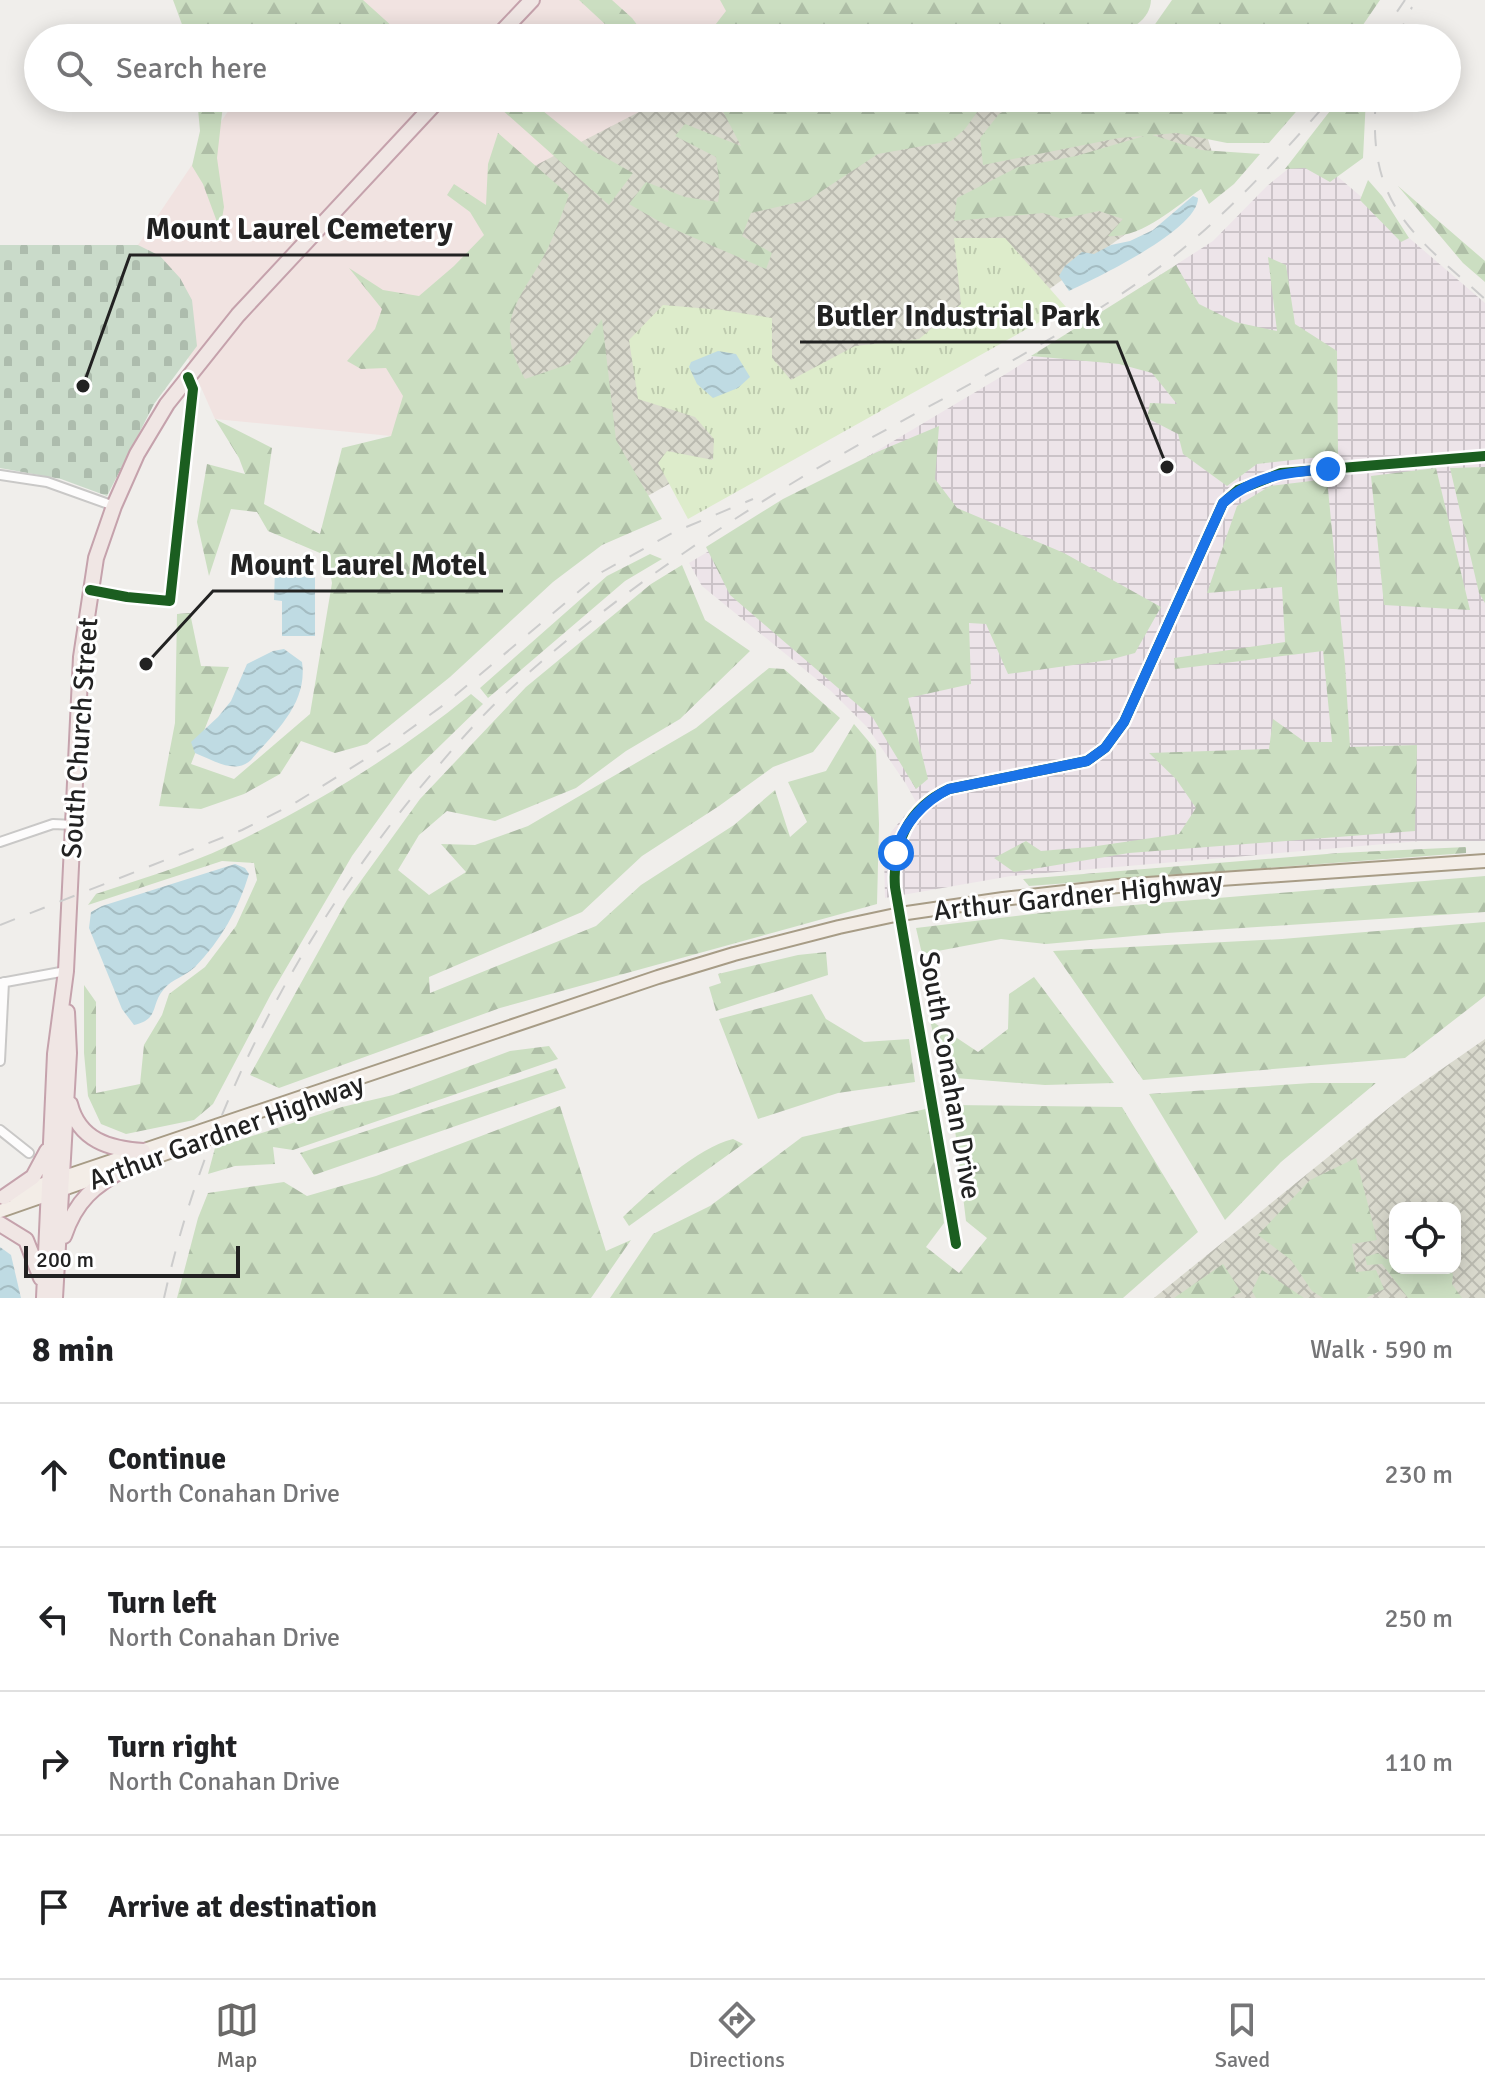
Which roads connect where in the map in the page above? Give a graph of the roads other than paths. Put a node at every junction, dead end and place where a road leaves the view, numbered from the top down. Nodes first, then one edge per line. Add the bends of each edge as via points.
1 (532, 0) edge
2 (509, 24) edge
3 (427, 112) edge
4 (188, 377) junction
5 (1485, 456) edge
6 (0, 475) edge
7 (114, 506) junction
8 (90, 590) junction
9 (74, 825) junction
10 (0, 842) edge
11 (1485, 861) edge
12 (900, 914) junction
13 (66, 971) junction
14 (2, 983) edge
15 (451, 1048) junction
16 (0, 1061) edge
17 (67, 1091) junction
18 (0, 1130) edge
19 (52, 1139) junction
20 (143, 1151) junction
21 (29, 1153) dead end
22 (126, 1168) junction
23 (56, 1186) junction
24 (1, 1202) edge
25 (0, 1224) edge
26 (956, 1244) dead end
27 (58, 1252) junction
28 (48, 1297) edge

1 - 2 highway
3 - 4 highway, South Church Street via 280,268
4 - 7 highway, South Church Street via 137,454
4 - 8 street via 193,389 170,601
5 - 12 street, South Conahan Drive via 1281,473 1238,490 1223,503 1124,722 1105,748 1087,761 939,794 904,830 896,849
6 - 7 street via 47,482
7 - 8 highway, South Church Street
8 - 9 highway, South Church Street via 81,657
9 - 10 street via 53,824
9 - 13 highway, South Church Street
11 - 12 main road, Arthur Gardner Highway via 1118,886
12 - 15 main road, Arthur Gardner Highway via 734,954
12 - 26 street, South Conahan Drive
13 - 14 street
13 - 17 highway, South Church Street
13 - 19 highway, South Church Street via 55,1054
14 - 16 street
15 - 20 main road, Arthur Gardner Highway
15 - 22 main road, Arthur Gardner Highway
17 - 20 highway via 74,1117 86,1134 110,1147
17 - 23 highway, South Church Street
18 - 21 street
19 - 23 highway, South Church Street
19 - 24 highway via 39,1169
20 - 23 main road, Arthur Gardner Highway
22 - 23 main road, Arthur Gardner Highway
22 - 27 highway via 90,1191 68,1224
23 - 24 main road, Arthur Gardner Highway
23 - 27 highway, South Church Street
23 - 28 highway, South Church Street
25 - 28 highway via 31,1248
27 - 28 highway, South Church Street

